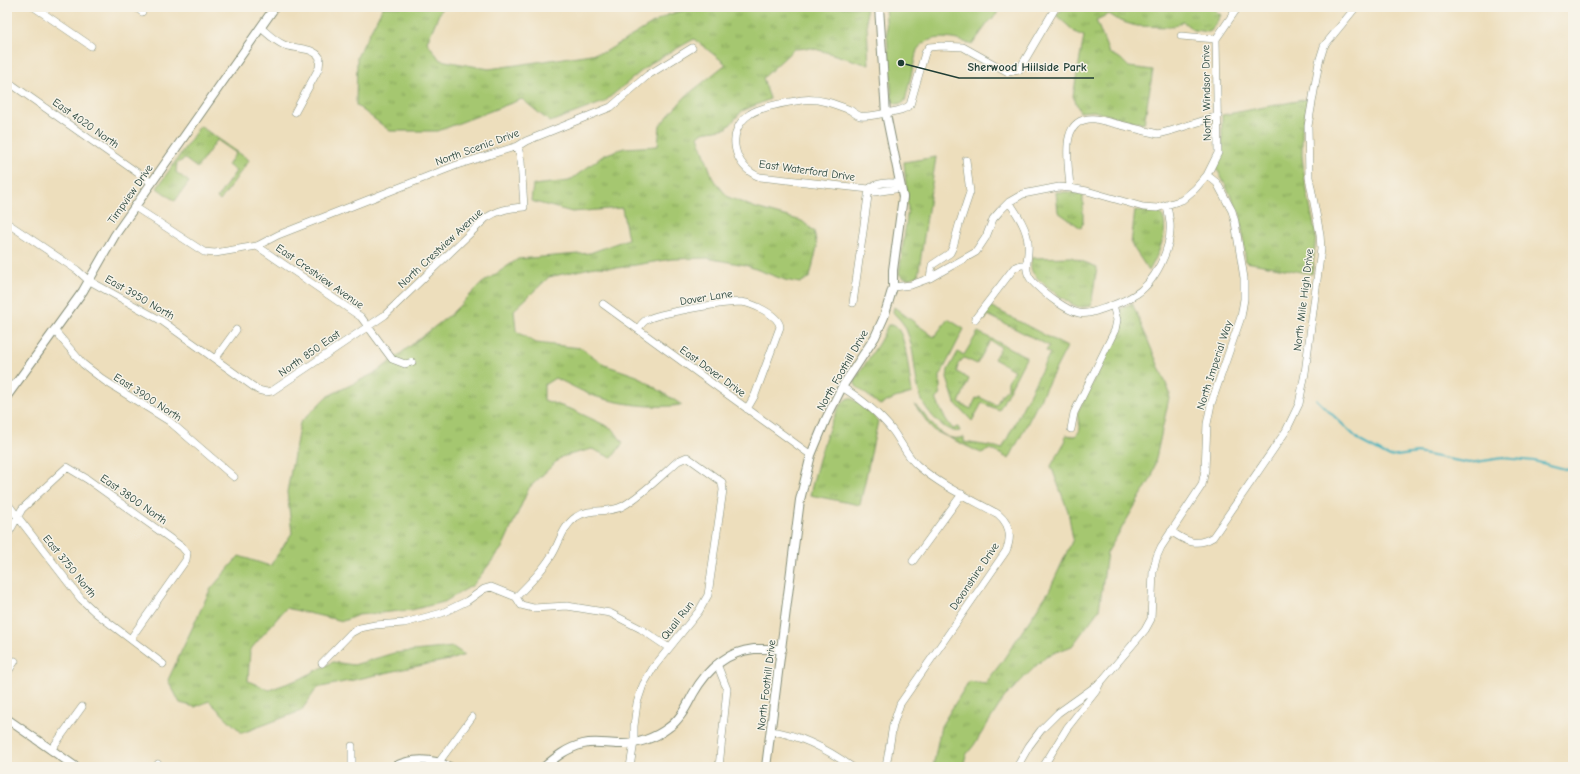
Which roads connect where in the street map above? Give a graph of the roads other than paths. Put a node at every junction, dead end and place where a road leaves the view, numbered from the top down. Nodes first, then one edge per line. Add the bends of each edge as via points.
1 (34, 7) edge
2 (136, 7) edge
3 (275, 7) edge
4 (521, 7) edge
5 (527, 7) edge
6 (879, 7) edge
7 (1056, 7) edge
8 (1238, 7) edge
9 (1356, 7) edge
10 (142, 12) dead end
11 (261, 28) junction
12 (1181, 36) dead end
13 (1216, 40) junction
14 (90, 46) dead end
15 (692, 48) dead end
16 (7, 80) edge
17 (295, 112) dead end
18 (886, 114) junction
19 (1218, 116) junction
20 (518, 146) junction
21 (966, 160) dead end
22 (1207, 176) junction
23 (152, 183) junction
24 (900, 184) junction
25 (1070, 188) junction
26 (868, 189) junction
27 (1009, 202) junction
28 (1167, 205) junction
29 (135, 207) junction
30 (7, 223) edge
31 (257, 246) junction
32 (1026, 265) junction
33 (930, 278) junction
34 (88, 280) junction
35 (892, 287) junction
36 (854, 303) dead end
37 (604, 304) dead end
38 (1113, 305) junction
39 (975, 319) dead end
40 (368, 326) junction
41 (638, 329) junction
42 (54, 330) junction
43 (236, 330) dead end
44 (215, 359) junction
45 (412, 362) dead end
46 (10, 385) edge
47 (842, 387) junction
48 (261, 391) joint
49 (7, 396) edge
50 (747, 409) junction
51 (1071, 430) dead end
52 (811, 455) junction
53 (234, 477) dead end
54 (962, 494) junction
55 (7, 503) edge
56 (19, 516) junction
57 (1171, 531) junction
58 (7, 536) edge
59 (913, 561) dead end
60 (516, 597) junction
61 (131, 638) junction
62 (669, 648) junction
63 (782, 649) junction
64 (15, 662) dead end
65 (322, 663) dead end
66 (163, 664) dead end
67 (717, 664) junction
68 (7, 672) edge
69 (1100, 683) junction
70 (82, 707) dead end
71 (472, 717) dead end
72 (7, 719) edge
73 (771, 731) junction
74 (634, 742) junction
75 (352, 746) dead end
76 (51, 750) junction
77 (439, 762) junction
78 (76, 767) edge
79 (352, 767) edge
80 (393, 767) edge
81 (450, 767) edge
82 (544, 767) edge
83 (630, 767) edge
84 (719, 767) edge
85 (766, 767) edge
86 (852, 767) edge
87 (886, 767) edge
88 (1018, 767) edge
89 (1043, 767) edge

1 - 14 street
2 - 10 street
3 - 11 street, Timpview Drive
4 - 5 street
6 - 18 street, North Foothill Drive
7 - 18 street via 1019,70 1008,72 963,47 929,47 910,105
8 - 13 street, North Windsor Drive
9 - 57 street, North Mile High Drive via 1324,46 1308,126 1309,177 1321,249 1299,404 1286,431 1213,537 1205,542 1195,542 1184,540
11 - 17 street via 284,45 308,50 320,58 319,68
11 - 23 street, Timpview Drive
12 - 13 street
13 - 19 street, North Windsor Drive
15 - 20 street, North Scenic Drive via 648,75 611,107
16 - 23 street, East 4020 North
18 - 24 street, North Foothill Drive
18 - 26 street, East Waterford Drive via 851,111 831,103 802,100 755,111 748,115 735,137 735,153 746,169 754,175
19 - 22 street, North Windsor Drive via 1218,153
19 - 25 street via 1158,134 1096,119 1081,121 1072,129 1068,139
20 - 31 street, North Scenic Drive via 428,176 278,235
20 - 40 street, North Crestview Avenue via 524,207 505,209 486,218 385,315
21 - 33 street via 970,192 958,224 953,247 950,253 932,265
22 - 28 street, North Windsor Drive via 1182,200
22 - 57 street, North Imperial Way via 1217,183 1232,211 1244,278 1244,299 1241,317 1211,404 1202,485
23 - 29 street, Timpview Drive
24 - 26 street, East Waterford Drive via 895,189 874,192
24 - 35 street, North Foothill Drive via 903,197
25 - 27 street, North Windsor Drive via 1059,187 1023,194
25 - 28 street, North Windsor Drive via 1143,207 1157,208
26 - 36 street
27 - 32 street via 1026,230 1029,243
27 - 33 street, North Windsor Drive via 994,219 976,252
28 - 38 street via 1169,239 1162,262 1150,281 1134,296
29 - 31 street, North Scenic Drive via 204,252 215,253
29 - 34 street, Timpview Drive
30 - 34 street, East 3950 North
31 - 40 street, East Crestview Avenue via 361,317
32 - 38 street via 1029,277 1036,285 1072,312 1092,313
32 - 39 street via 1021,264 1014,268
33 - 35 street, North Windsor Drive via 911,285
34 - 42 street, Timpview Drive
34 - 44 street, East 3950 North via 162,321
35 - 47 street, North Foothill Drive via 884,317 874,337
37 - 41 street, East Dover Drive
38 - 51 street via 1117,320 1115,330 1074,414
40 - 45 street, East Crestview Avenue via 392,359 405,364
40 - 48 street, North 850 East via 278,388
41 - 50 street, East Dover Drive
41 - 50 street, Dover Lane via 646,320 657,316 722,303 742,302 759,307 776,318 780,327 755,396
42 - 46 street, Timpview Drive
42 - 53 street, East 3900 North via 83,364 105,381 169,421
43 - 44 street
44 - 48 street, East 3950 North
46 - 49 street, Timpview Drive
47 - 52 street, North Foothill Drive
47 - 54 street, Devonshire Drive via 878,415 892,430 916,465
50 - 52 street, East Dover Drive
52 - 63 street, North Foothill Drive via 800,500
54 - 59 street
54 - 87 street, Devonshire Drive via 1002,517 1010,533 1008,546 900,704 893,725
55 - 56 street, East 3750 North
56 - 58 street
56 - 61 street, East 3750 North via 81,599
56 - 61 street, East 3800 North via 27,502 67,466 182,547 187,553 186,560
57 - 69 street, North Imperial Way via 1154,564 1149,624
60 - 62 street via 521,605 533,608 567,606 610,613 641,629
60 - 62 street, Quail Run via 544,568 567,526 576,517 622,506 678,461 687,457 722,482 722,490 708,595 699,612
60 - 65 street via 491,588 484,589 442,613 404,623 360,628 351,633
61 - 66 street, East 3750 North
62 - 74 street, Quail Run via 643,685 634,726
63 - 67 street via 746,651
63 - 73 street, North Foothill Drive
64 - 68 street
67 - 74 street via 700,682 682,714 669,728 652,737
67 - 84 street via 727,689
69 - 88 street, North Imperial Way via 1058,713 1041,730
69 - 89 street, North Imperial Way via 1075,716
70 - 76 street
71 - 77 street
72 - 76 street
73 - 85 street, North Foothill Drive
73 - 86 street via 801,738
74 - 82 street via 594,742 575,746 558,755
74 - 83 street, Quail Run
75 - 79 street
76 - 78 street
77 - 80 street via 416,760
77 - 81 street

